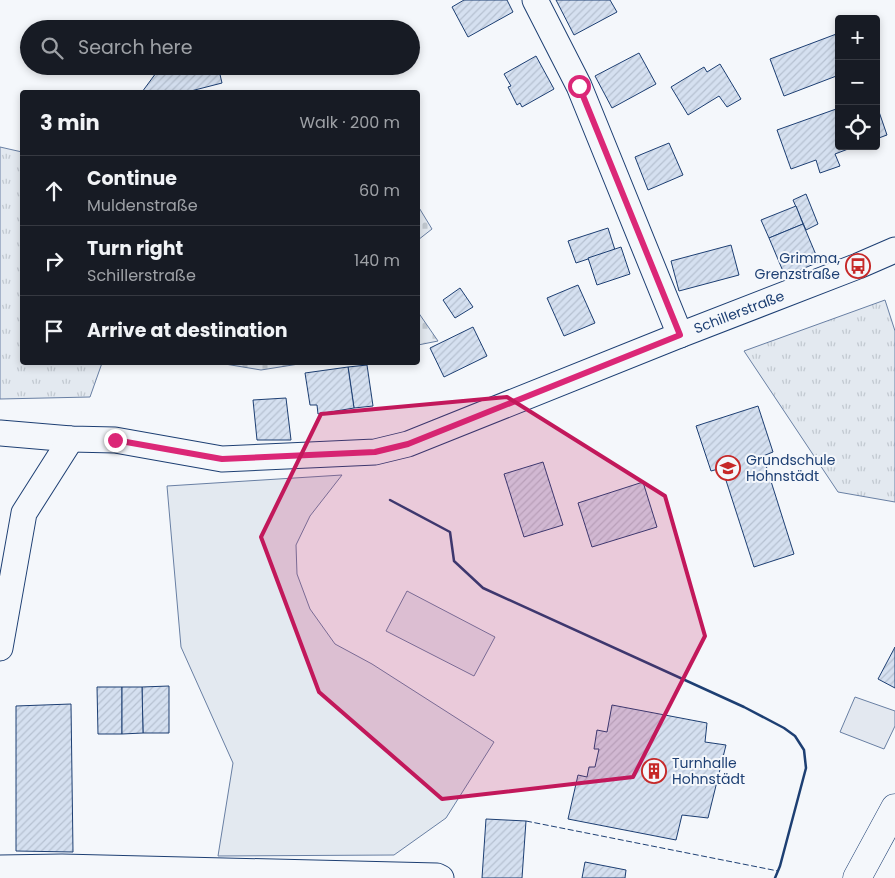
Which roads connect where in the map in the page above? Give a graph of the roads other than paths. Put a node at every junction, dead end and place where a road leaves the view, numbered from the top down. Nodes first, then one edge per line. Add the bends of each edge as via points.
1 (536, 0) edge
2 (895, 250) edge
3 (680, 335) junction
4 (0, 433) edge
5 (71, 439) junction
6 (0, 648) edge
7 (895, 808) edge
8 (0, 868) edge
9 (442, 878) edge
10 (857, 878) edge

1 - 3 street via 579,86
2 - 3 street, Schillerstraße
3 - 5 street, Schillerstraße via 408,444 375,452 222,459 115,440
4 - 5 street, Schillerstraße
5 - 6 street via 24,513
7 - 10 main road
8 - 9 street

